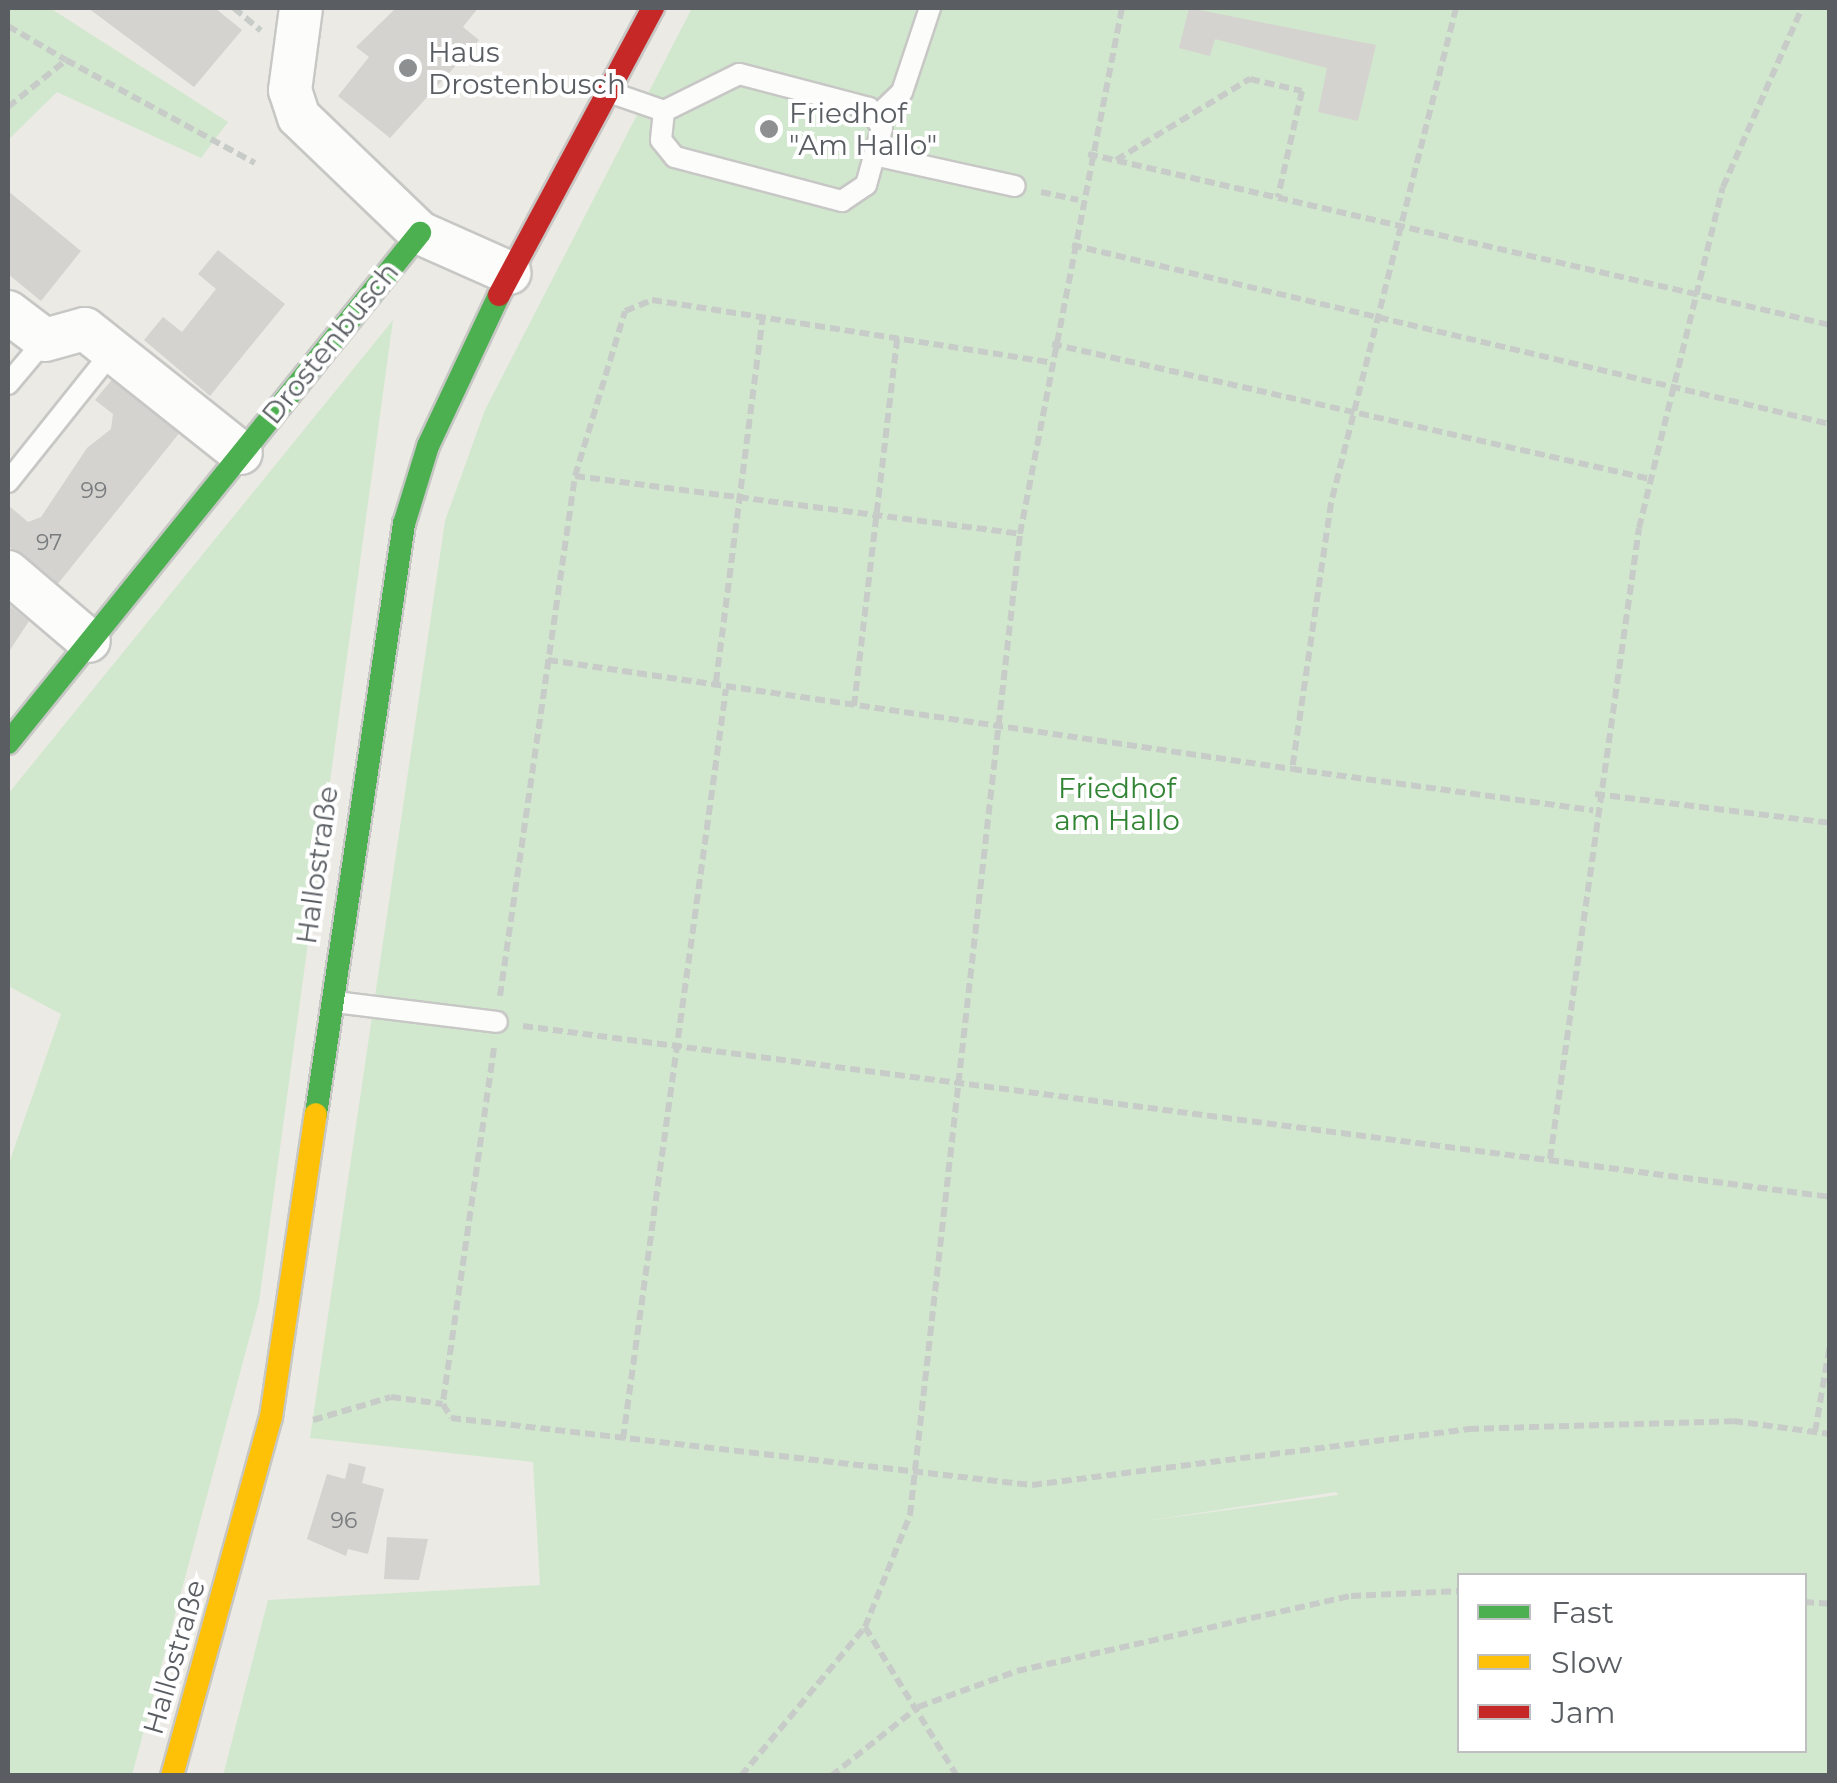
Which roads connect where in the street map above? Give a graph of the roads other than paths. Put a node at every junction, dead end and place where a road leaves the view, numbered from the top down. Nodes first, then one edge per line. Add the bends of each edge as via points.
1 (301, 8) edge
2 (653, 8) edge
3 (930, 8) edge
4 (610, 92) junction
5 (664, 112) junction
6 (878, 115) junction
7 (874, 155) junction
8 (1015, 186) road end
9 (420, 233) junction
10 (510, 274) junction
11 (8, 312) edge
12 (45, 340) junction
13 (114, 350) junction
14 (8, 384) edge
15 (241, 453) junction
16 (8, 482) edge
17 (8, 572) edge
18 (90, 640) junction
19 (8, 742) edge
20 (328, 1001) junction
21 (497, 1022) road end
22 (172, 1776) edge

1 - 9 street via 290,90 299,117
2 - 4 main road, Hallostraße
3 - 6 lane via 902,92
4 - 5 lane
4 - 10 main road, Hallostraße
5 - 6 lane via 738,74
5 - 7 lane via 661,140 676,157 842,200 866,185
6 - 7 lane
7 - 8 lane
9 - 10 street
9 - 15 main road, Drostenbusch
10 - 20 main road, Hallostraße via 428,446 404,524
11 - 12 street
12 - 13 street via 85,329
12 - 14 lane
13 - 15 street
13 - 16 lane
15 - 18 main road, Drostenbusch
17 - 18 street
18 - 19 main road, Drostenbusch
20 - 21 lane
20 - 22 main road, Hallostraße via 272,1418

